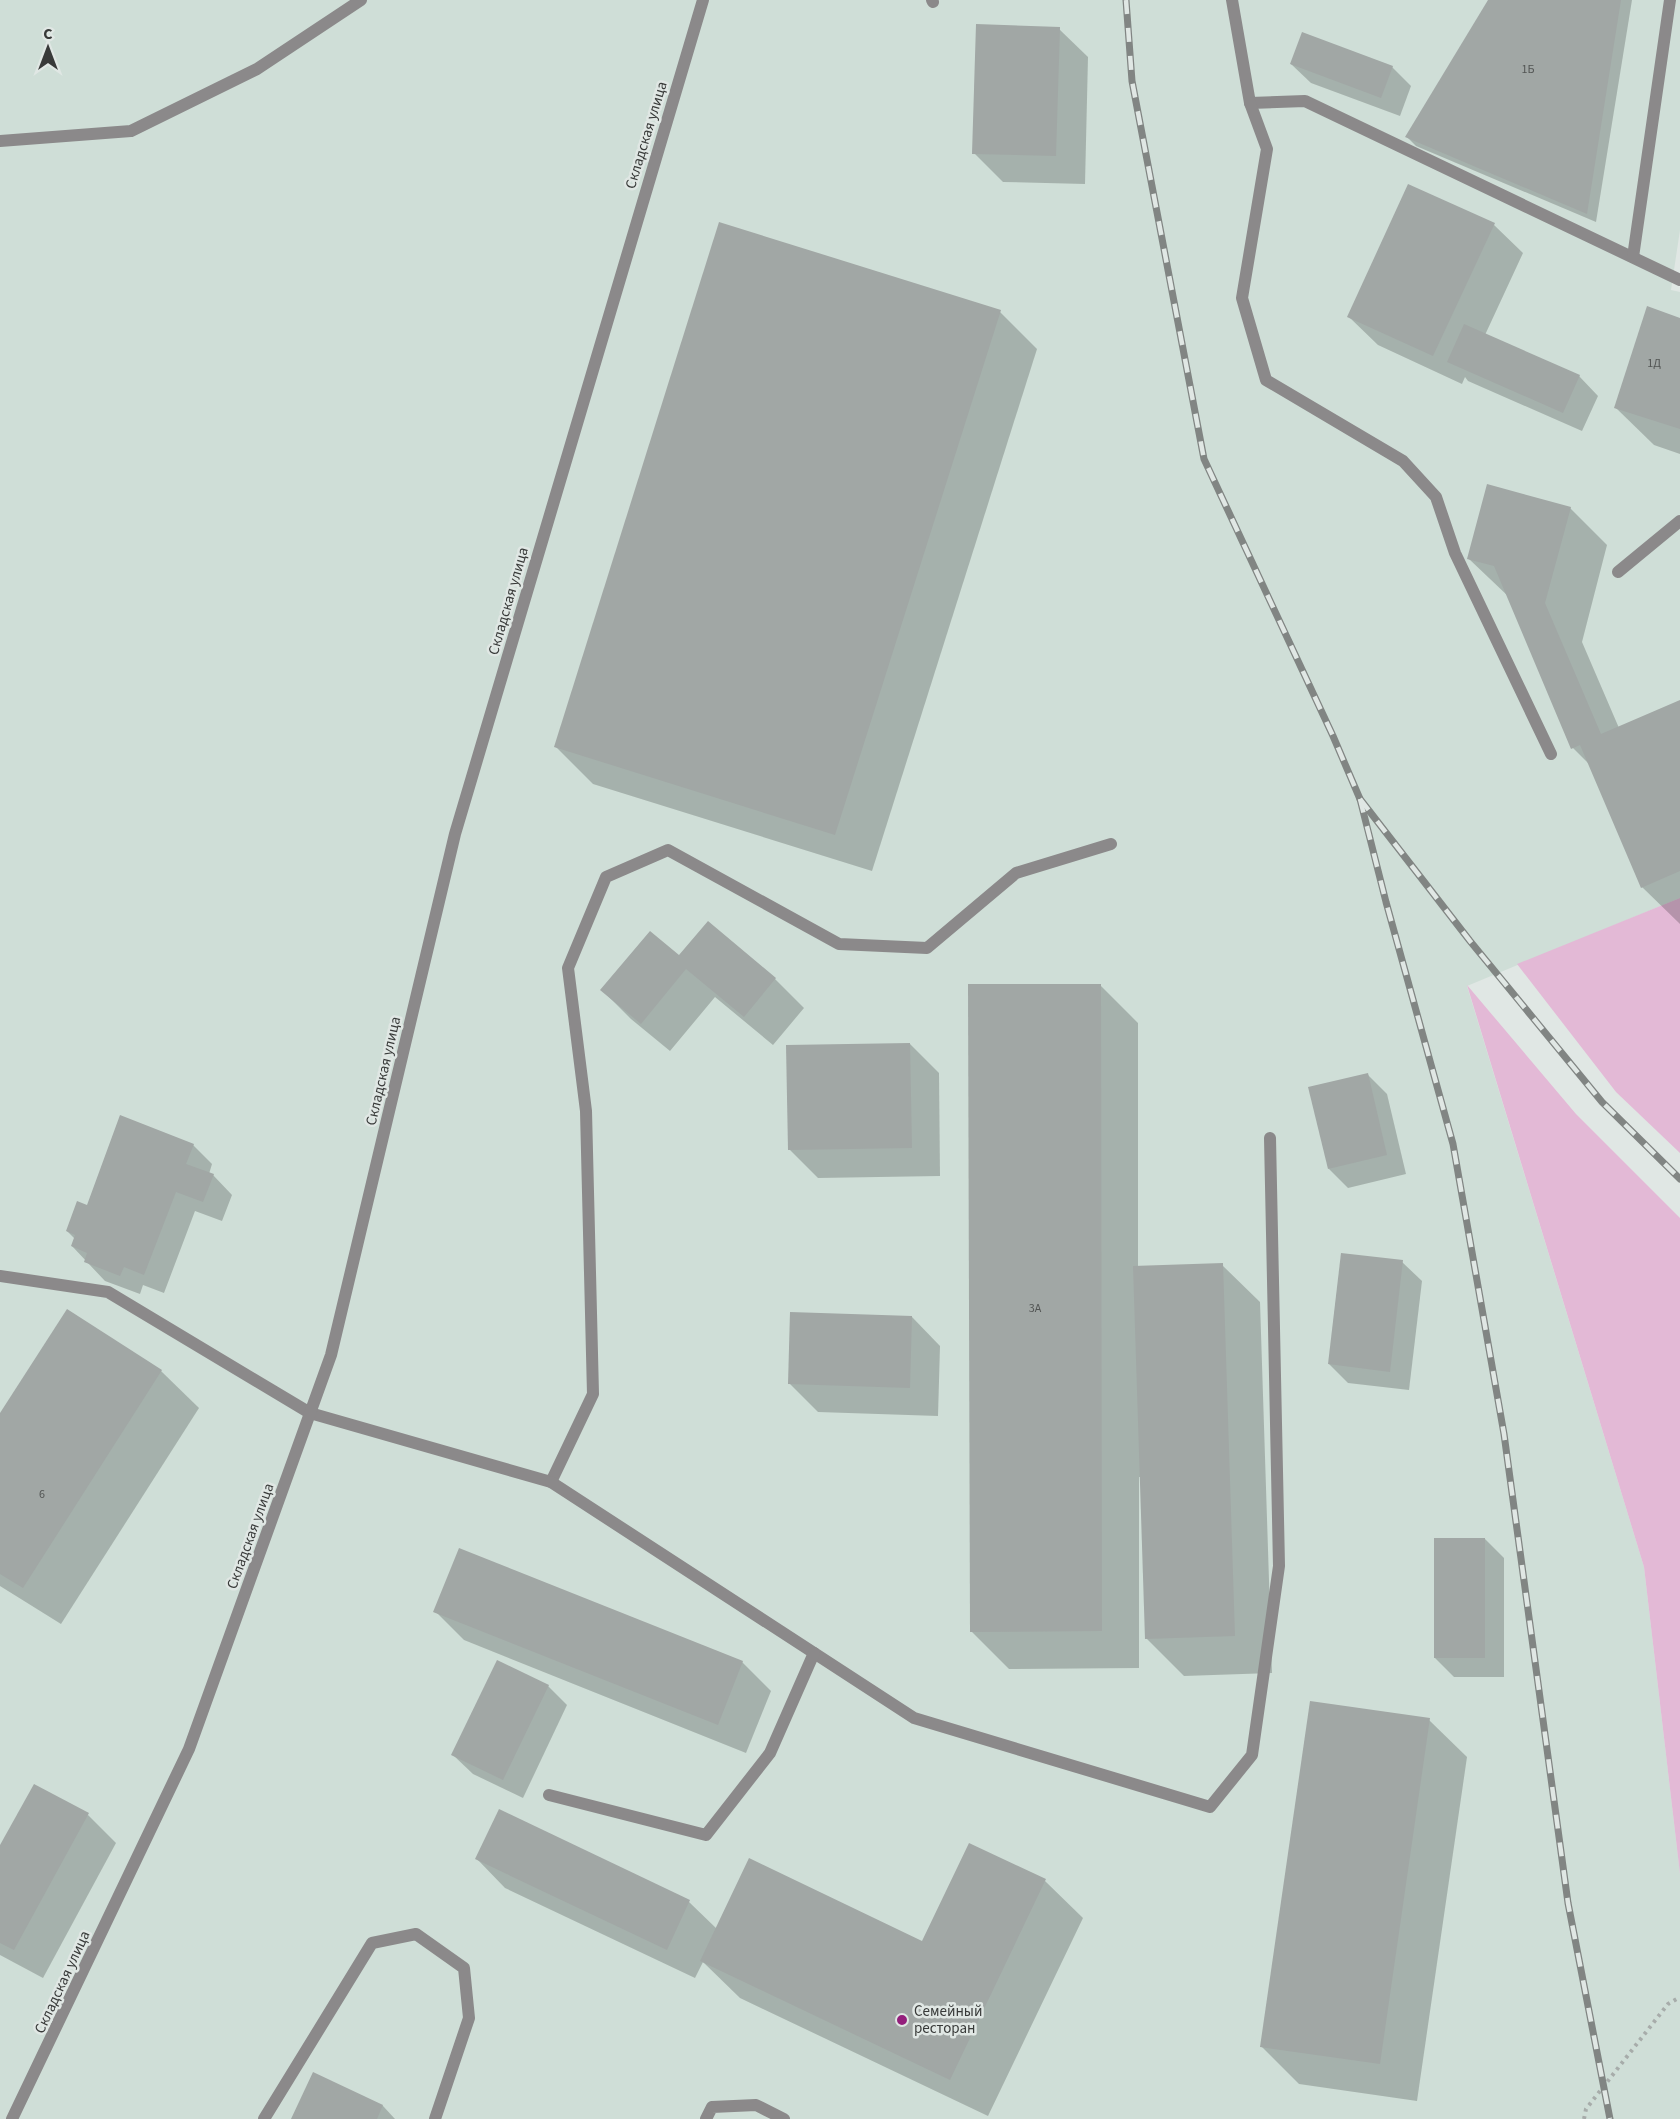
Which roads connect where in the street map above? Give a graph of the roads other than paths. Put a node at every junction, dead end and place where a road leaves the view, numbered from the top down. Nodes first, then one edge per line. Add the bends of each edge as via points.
1 (361, 0) edge
2 (703, 0) edge
3 (1232, 0) edge
4 (1670, 0) edge
5 (1250, 103) junction
6 (0, 141) edge
7 (1633, 257) junction
8 (1680, 280) edge
9 (1680, 521) edge
10 (1618, 572) dead end
11 (1551, 754) dead end
12 (1111, 844) dead end
13 (1270, 1138) dead end
14 (0, 1276) edge
15 (310, 1413) junction
16 (550, 1482) junction
17 (814, 1653) junction
18 (549, 1795) dead end
19 (12, 2119) edge
20 (264, 2119) edge
21 (435, 2119) edge
22 (706, 2119) edge
23 (784, 2119) edge

1 - 6 street via 257,69 131,131
2 - 15 street, Складская улица via 455,834 331,1355
3 - 5 street
4 - 7 street
5 - 7 street via 1305,101
5 - 11 street via 1267,149 1242,298 1266,380 1403,461 1436,497 1455,553
7 - 8 street
9 - 10 street
12 - 16 street via 1016,873 927,948 839,944 668,850 606,878 568,968 586,1111 593,1394
13 - 17 street via 1279,1566 1252,1755 1210,1807 914,1718
14 - 15 street via 108,1292
15 - 16 street
15 - 19 street, Складская улица via 189,1749
16 - 17 street
17 - 18 street via 770,1753 706,1835
20 - 21 street via 372,1943 416,1934 464,1968 469,2018
22 - 23 street via 712,2107 756,2105

